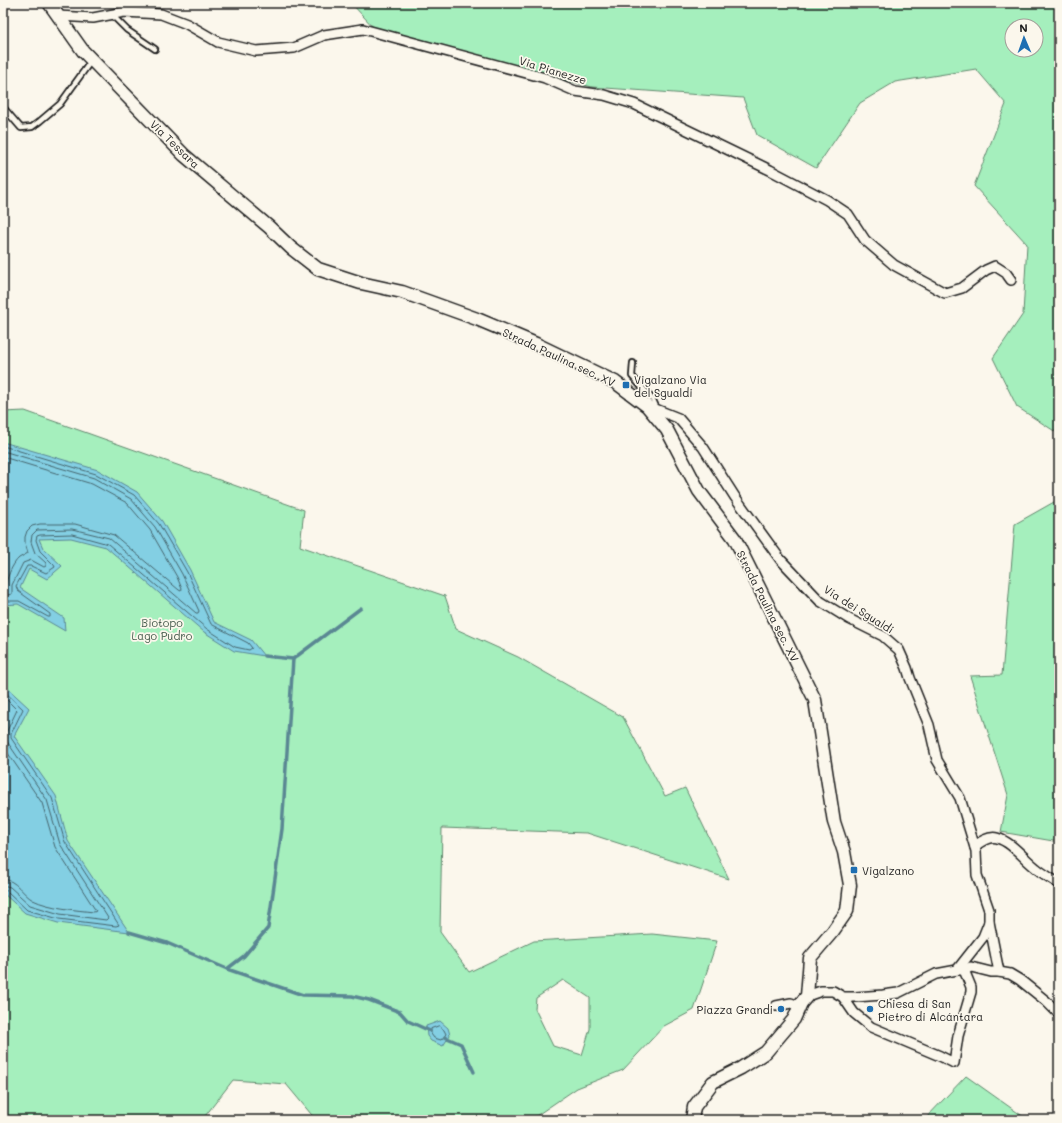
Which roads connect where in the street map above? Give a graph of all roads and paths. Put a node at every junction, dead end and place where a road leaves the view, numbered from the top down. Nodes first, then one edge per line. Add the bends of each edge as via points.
1 (49, 3) edge
2 (110, 14) junction
3 (58, 16) junction
4 (155, 49) dead end
5 (92, 60) junction
6 (3, 107) edge
7 (318, 269) joint
8 (1011, 280) dead end
9 (633, 363) dead end
10 (652, 408) junction
11 (975, 847) junction
12 (1059, 884) edge
13 (989, 922) junction
14 (961, 970) junction
15 (999, 972) junction
16 (807, 996) junction
17 (843, 997) junction
18 (776, 1006) dead end
19 (799, 1006) junction
20 (1059, 1014) edge
21 (692, 1120) edge

1 - 3 street, Via Tessara
2 - 3 street, Via Pianezze via 93,18
2 - 4 lane via 127,30
2 - 8 street, Via Pianezze via 161,14 188,24 218,42 256,51 294,48 324,35 363,29 545,78 575,91 604,95 634,104 826,200 848,214 865,240 894,265 945,293 962,288 995,266
3 - 5 street, Via Tessara
5 - 6 lane via 60,104 32,127 21,128
5 - 7 street, Via Tessara via 184,155
7 - 10 street, Strada Paulina sec. XV via 361,283 402,292 523,338 615,382
9 - 10 lane via 632,376 653,400
10 - 11 street, Via dei Sgualdi via 678,418 703,447 780,560 820,601 883,636 899,650 928,725 937,760 960,798
10 - 16 street, Strada Paulina sec. XV via 667,430 699,491 735,540 815,700 834,822 844,852 850,885 847,911 810,958
11 - 12 street via 985,840 996,838 1007,843
11 - 13 street, Via dei Sgualdi via 976,875 989,910
13 - 14 street via 983,937
13 - 15 street, Via dei Sgualdi
14 - 15 street via 971,967
14 - 17 street via 936,974 898,993
14 - 17 street via 971,987 971,992 958,1036 954,1063 871,1028 854,1013
15 - 20 street via 1010,974 1020,980
16 - 17 street via 821,991 833,991
16 - 19 street
18 - 19 street via 791,1003
19 - 21 street via 794,1019 766,1052 713,1082 694,1107

